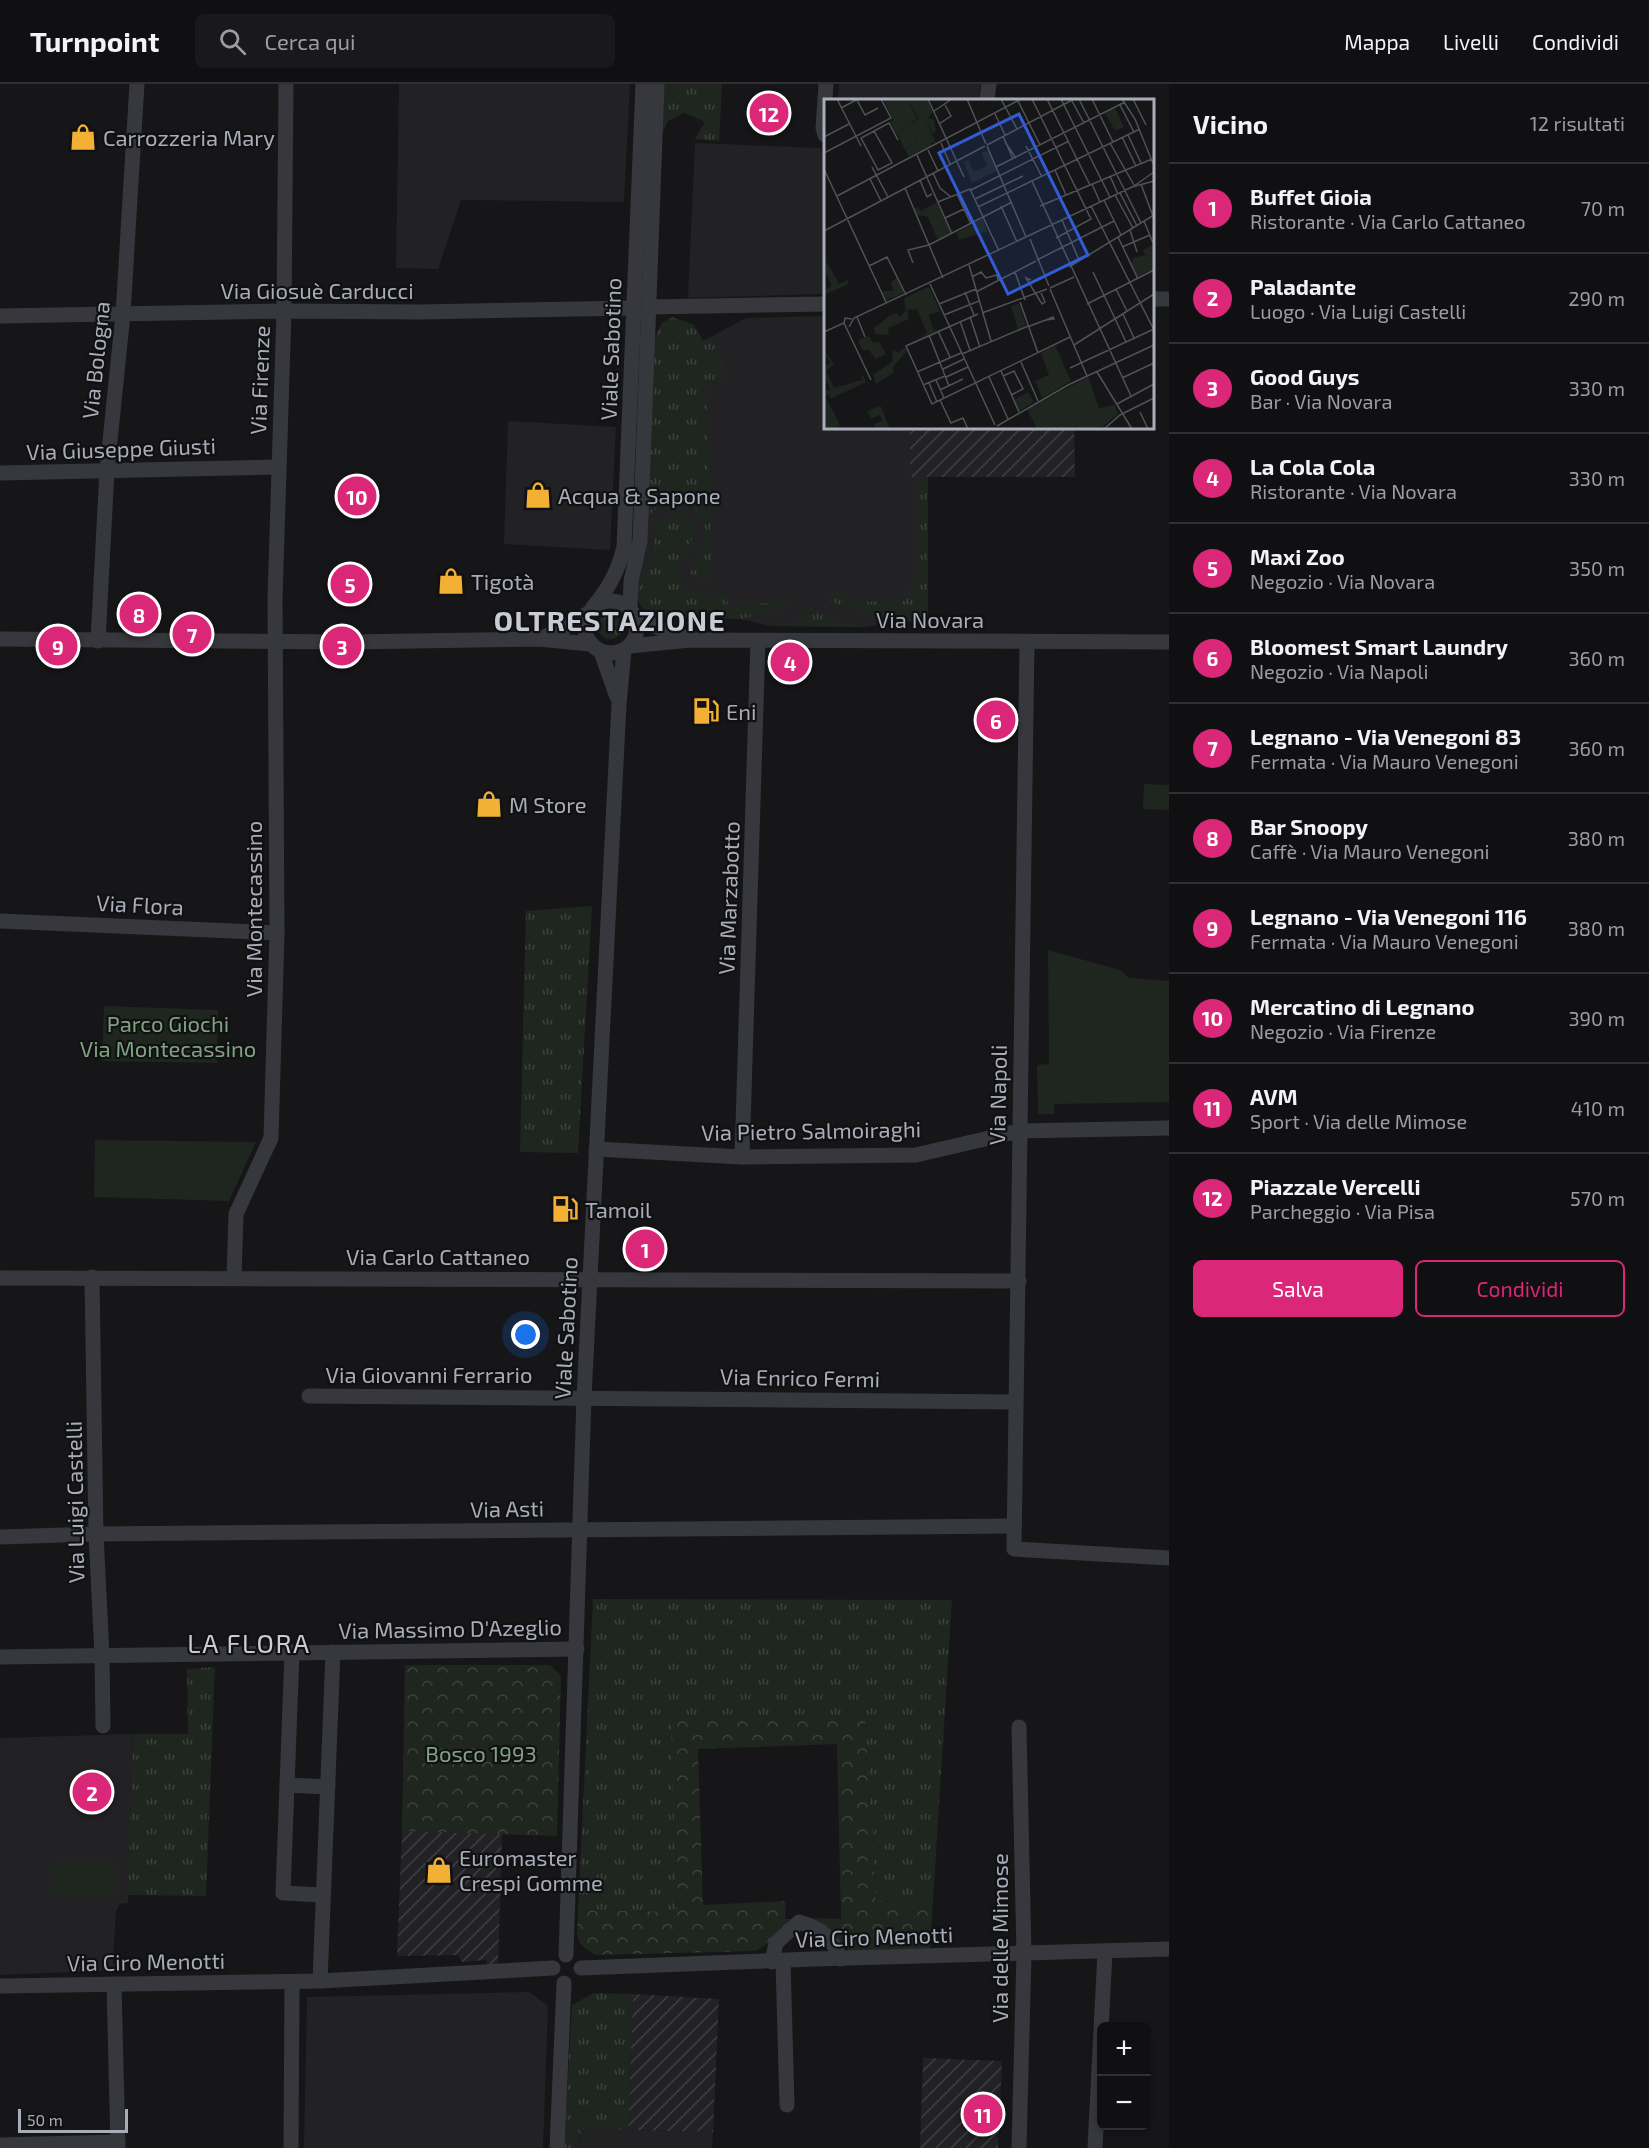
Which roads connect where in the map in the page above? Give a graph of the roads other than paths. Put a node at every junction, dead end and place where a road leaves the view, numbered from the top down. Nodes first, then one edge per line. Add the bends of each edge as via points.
1 (137, 84) edge
2 (286, 84) edge
3 (643, 84) edge
4 (657, 84) edge
5 (826, 84) edge
6 (989, 84) edge
7 (825, 99) edge
8 (987, 99) edge
9 (824, 304) edge
10 (641, 307) junction
11 (284, 311) junction
12 (123, 314) junction
13 (0, 316) edge
14 (278, 467) junction
15 (107, 470) junction
16 (0, 473) edge
17 (590, 611) junction
18 (633, 614) junction
19 (0, 639) edge
20 (538, 639) junction
21 (690, 640) junction
22 (98, 641) junction
23 (275, 641) junction
24 (758, 641) junction
25 (1027, 642) junction
26 (1169, 642) edge
27 (596, 648) junction
28 (627, 648) junction
29 (619, 704) junction
30 (0, 921) edge
31 (278, 933) junction
32 (1169, 1128) edge
33 (1019, 1131) junction
34 (596, 1149) junction
35 (742, 1157) junction
36 (92, 1277) junction
37 (234, 1277) junction
38 (0, 1278) edge
39 (590, 1280) junction
40 (1019, 1281) junction
41 (309, 1396) dead end
42 (584, 1397) junction
43 (1015, 1402) junction
44 (1014, 1526) junction
45 (580, 1530) junction
46 (96, 1534) junction
47 (0, 1537) edge
48 (1169, 1558) edge
49 (577, 1649) junction
50 (292, 1652) junction
51 (333, 1652) junction
52 (102, 1655) junction
53 (0, 1656) edge
54 (103, 1726) dead end
55 (1018, 1727) dead end
56 (287, 1785) junction
57 (328, 1786) junction
58 (323, 1894) junction
59 (1169, 1949) edge
60 (1105, 1952) junction
61 (1024, 1954) junction
62 (566, 1955) junction
63 (840, 1959) junction
64 (777, 1961) junction
65 (553, 1968) junction
66 (581, 1968) junction
67 (320, 1981) junction
68 (292, 1982) junction
69 (564, 1983) junction
70 (114, 1984) junction
71 (0, 1986) edge
72 (786, 2105) dead end
73 (0, 2145) edge
74 (118, 2145) edge
75 (291, 2148) edge
76 (556, 2148) edge
77 (1019, 2148) edge
78 (1095, 2148) edge

1 - 12 street, Via Bologna
2 - 11 street, Via Firenze
3 - 10 street, Viale Sabotino
4 - 10 street, Viale Sabotino
5 - 7 street
6 - 8 street
9 - 10 street, Via Giosuè Carducci
10 - 11 street, Via Giosuè Carducci
10 - 17 street, Viale Sabotino via 624,547 610,586
10 - 18 street, Viale Sabotino via 640,541 632,581
11 - 12 street, Via Giosuè Carducci
11 - 14 street, Via Firenze
12 - 13 street, Via Giosuè Carducci
12 - 15 street, Via Bologna
14 - 15 street, Via Giuseppe Giusti
14 - 23 street, Via Firenze
15 - 16 street, Via Giuseppe Giusti
15 - 22 street, Via Bologna
17 - 18 street via 608,601 623,604
17 - 20 street via 572,625
17 - 27 street via 584,630
18 - 21 street, Via Novara
18 - 28 street via 637,633
19 - 22 street
20 - 23 street
20 - 27 street
21 - 24 street, Via Novara
21 - 28 street, Via Novara
22 - 23 street
23 - 31 street, Via Montecassino
24 - 25 street, Via Novara
24 - 35 street, Via Marzabotto
25 - 26 street, Via Novara
25 - 33 street, Via Napoli
27 - 28 street via 608,654
27 - 29 street, Viale Sabotino
28 - 29 street, Viale Sabotino
29 - 34 street, Viale Sabotino
30 - 31 street, Via Flora
31 - 37 street, Via Montecassino via 271,1138 236,1214
32 - 33 street, Via Pietro Salmoiraghi
33 - 35 street, Via Pietro Salmoiraghi via 916,1155
33 - 40 street, Via Napoli
34 - 35 street, Via Pietro Salmoiraghi
34 - 39 street, Viale Sabotino
36 - 37 street, Via Carlo Cattaneo
36 - 38 street, Via Carlo Cattaneo
36 - 46 street, Via Luigi Castelli
37 - 39 street, Via Carlo Cattaneo
39 - 40 street, Via Carlo Cattaneo
39 - 42 street, Viale Sabotino
40 - 43 street, Via Napoli
41 - 42 street, Via Giovanni Ferrario
42 - 43 street, Via Enrico Fermi
42 - 45 street, Viale Sabotino
43 - 44 street, Via Napoli
44 - 45 street, Via Asti
44 - 48 street, Via Napoli via 1014,1549
45 - 46 street, Via Asti
45 - 49 street, Viale Sabotino
46 - 47 street, Via Asti
46 - 52 street, Via Luigi Castelli
49 - 51 street, Via Massimo D'Azeglio
49 - 62 street, Viale Sabotino
50 - 51 street, Via Massimo D'Azeglio
50 - 52 street, Via Massimo D'Azeglio
50 - 56 street
51 - 57 street
52 - 53 street, Via Massimo D'Azeglio
52 - 54 street, Via Luigi Castelli
55 - 61 street, Via delle Mimose
56 - 57 street
56 - 58 street via 284,1893
57 - 58 street
58 - 67 street
59 - 60 street, Via Ciro Menotti
60 - 61 street, Via Ciro Menotti
60 - 78 street
61 - 63 street, Via Ciro Menotti
61 - 77 street, Via delle Mimose
62 - 65 street via 558,1958
62 - 66 street via 578,1960
63 - 64 street, Via Ciro Menotti
63 - 64 street via 824,1934 799,1922 776,1943
64 - 66 street, Via Ciro Menotti
64 - 72 street
65 - 67 street, Via Ciro Menotti
65 - 69 street via 556,1978
66 - 69 street via 576,1980
67 - 68 street, Via Ciro Menotti
68 - 70 street, Via Ciro Menotti
68 - 75 street
69 - 76 street
70 - 71 street, Via Ciro Menotti
70 - 74 street
73 - 74 street

